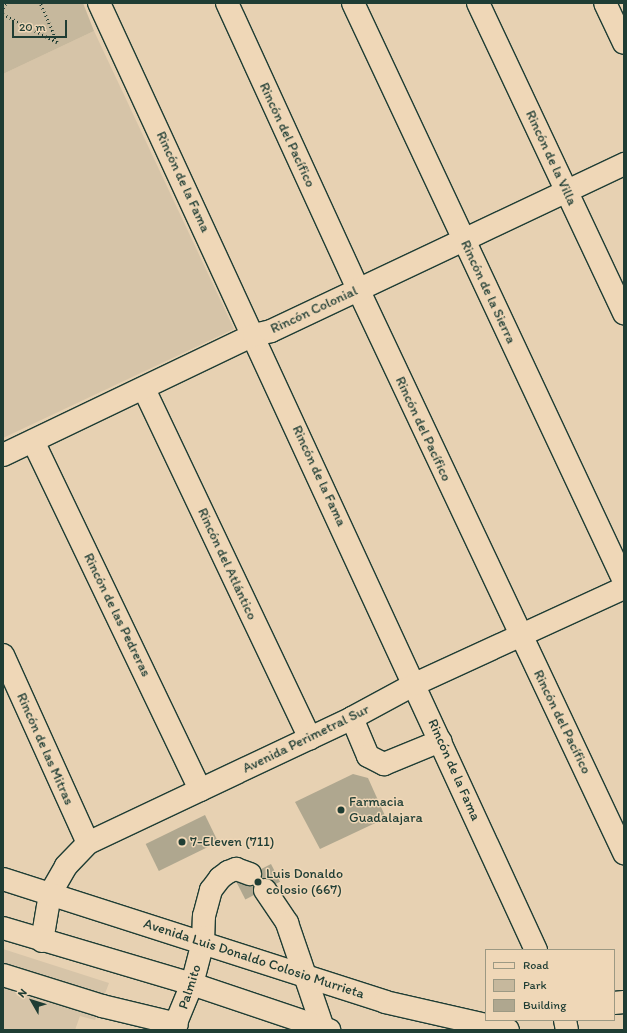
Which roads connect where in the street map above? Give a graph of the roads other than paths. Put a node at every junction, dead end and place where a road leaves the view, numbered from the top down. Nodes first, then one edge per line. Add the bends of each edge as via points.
1 (99, 3) edge
2 (227, 3) edge
3 (353, 3) edge
4 (478, 3) edge
5 (605, 3) edge
6 (624, 44) edge
7 (624, 164) edge
8 (566, 192) junction
9 (463, 240) junction
10 (358, 289) junction
11 (624, 313) edge
12 (254, 335) junction
13 (144, 389) junction
14 (33, 440) junction
15 (3, 455) edge
16 (624, 581) edge
17 (624, 588) edge
18 (520, 635) junction
19 (3, 655) edge
20 (415, 684) junction
21 (352, 718) junction
22 (310, 738) junction
23 (440, 741) junction
24 (200, 790) junction
25 (88, 843) junction
26 (624, 853) edge
27 (250, 874) dead end
28 (3, 879) edge
29 (265, 890) dead end
30 (50, 894) junction
31 (3, 928) edge
32 (42, 941) junction
33 (203, 942) junction
34 (536, 949) edge
35 (3, 975) edge
36 (306, 976) junction
37 (192, 984) junction
38 (175, 1027) edge
39 (326, 1029) edge
40 (508, 1030) edge

1 - 12 street, Rincón de la Fama
2 - 10 street, Rincón del Pacífico
3 - 9 street, Rincón de la Sierra
4 - 8 street, Rincón de la Villa
5 - 6 street
7 - 8 street, Rincón Colonial
8 - 9 street, Rincón Colonial
8 - 11 street, Rincón de la Villa
9 - 10 street, Rincón Colonial
9 - 16 street, Rincón de la Sierra
10 - 12 street, Rincón Colonial via 271,331
10 - 18 street, Rincón del Pacífico
12 - 13 street, Rincón Colonial
12 - 20 street, Rincón de la Fama
13 - 14 street, Rincón Colonial
13 - 22 street, Rincón del Atlántico
14 - 15 street, Rincón Colonial
14 - 24 street, Rincón de las Pedreras
17 - 18 street, Avenida Perimetral Sur
18 - 20 street, Avenida Perimetral Sur
18 - 26 street, Rincón del Pacífico
19 - 25 street, Rincón de las Mitras
20 - 21 street, Avenida Perimetral Sur
20 - 23 street, Rincón de la Fama
21 - 22 street, Avenida Perimetral Sur
21 - 23 street via 368,756 384,764
22 - 24 street, Avenida Perimetral Sur
23 - 34 street, Rincón de la Fama
24 - 25 street, Avenida Perimetral Sur
25 - 30 street, Avenida Perimetral Sur via 66,866
27 - 33 street, Palmito via 236,869 228,872 211,890 204,916
28 - 30 street, Avenida Luis Donaldo Colosio Murrieta
29 - 36 street via 287,923
30 - 32 street, Avenida Perimetral Sur
30 - 33 street, Avenida Luis Donaldo Colosio Murrieta
31 - 32 street
32 - 37 street
33 - 36 street, Avenida Luis Donaldo Colosio Murrieta
33 - 37 street, Palmito
35 - 38 street
36 - 39 street
36 - 40 street, Avenida Luis Donaldo Colosio Murrieta via 385,1002
37 - 38 street, Palmito
37 - 39 street

